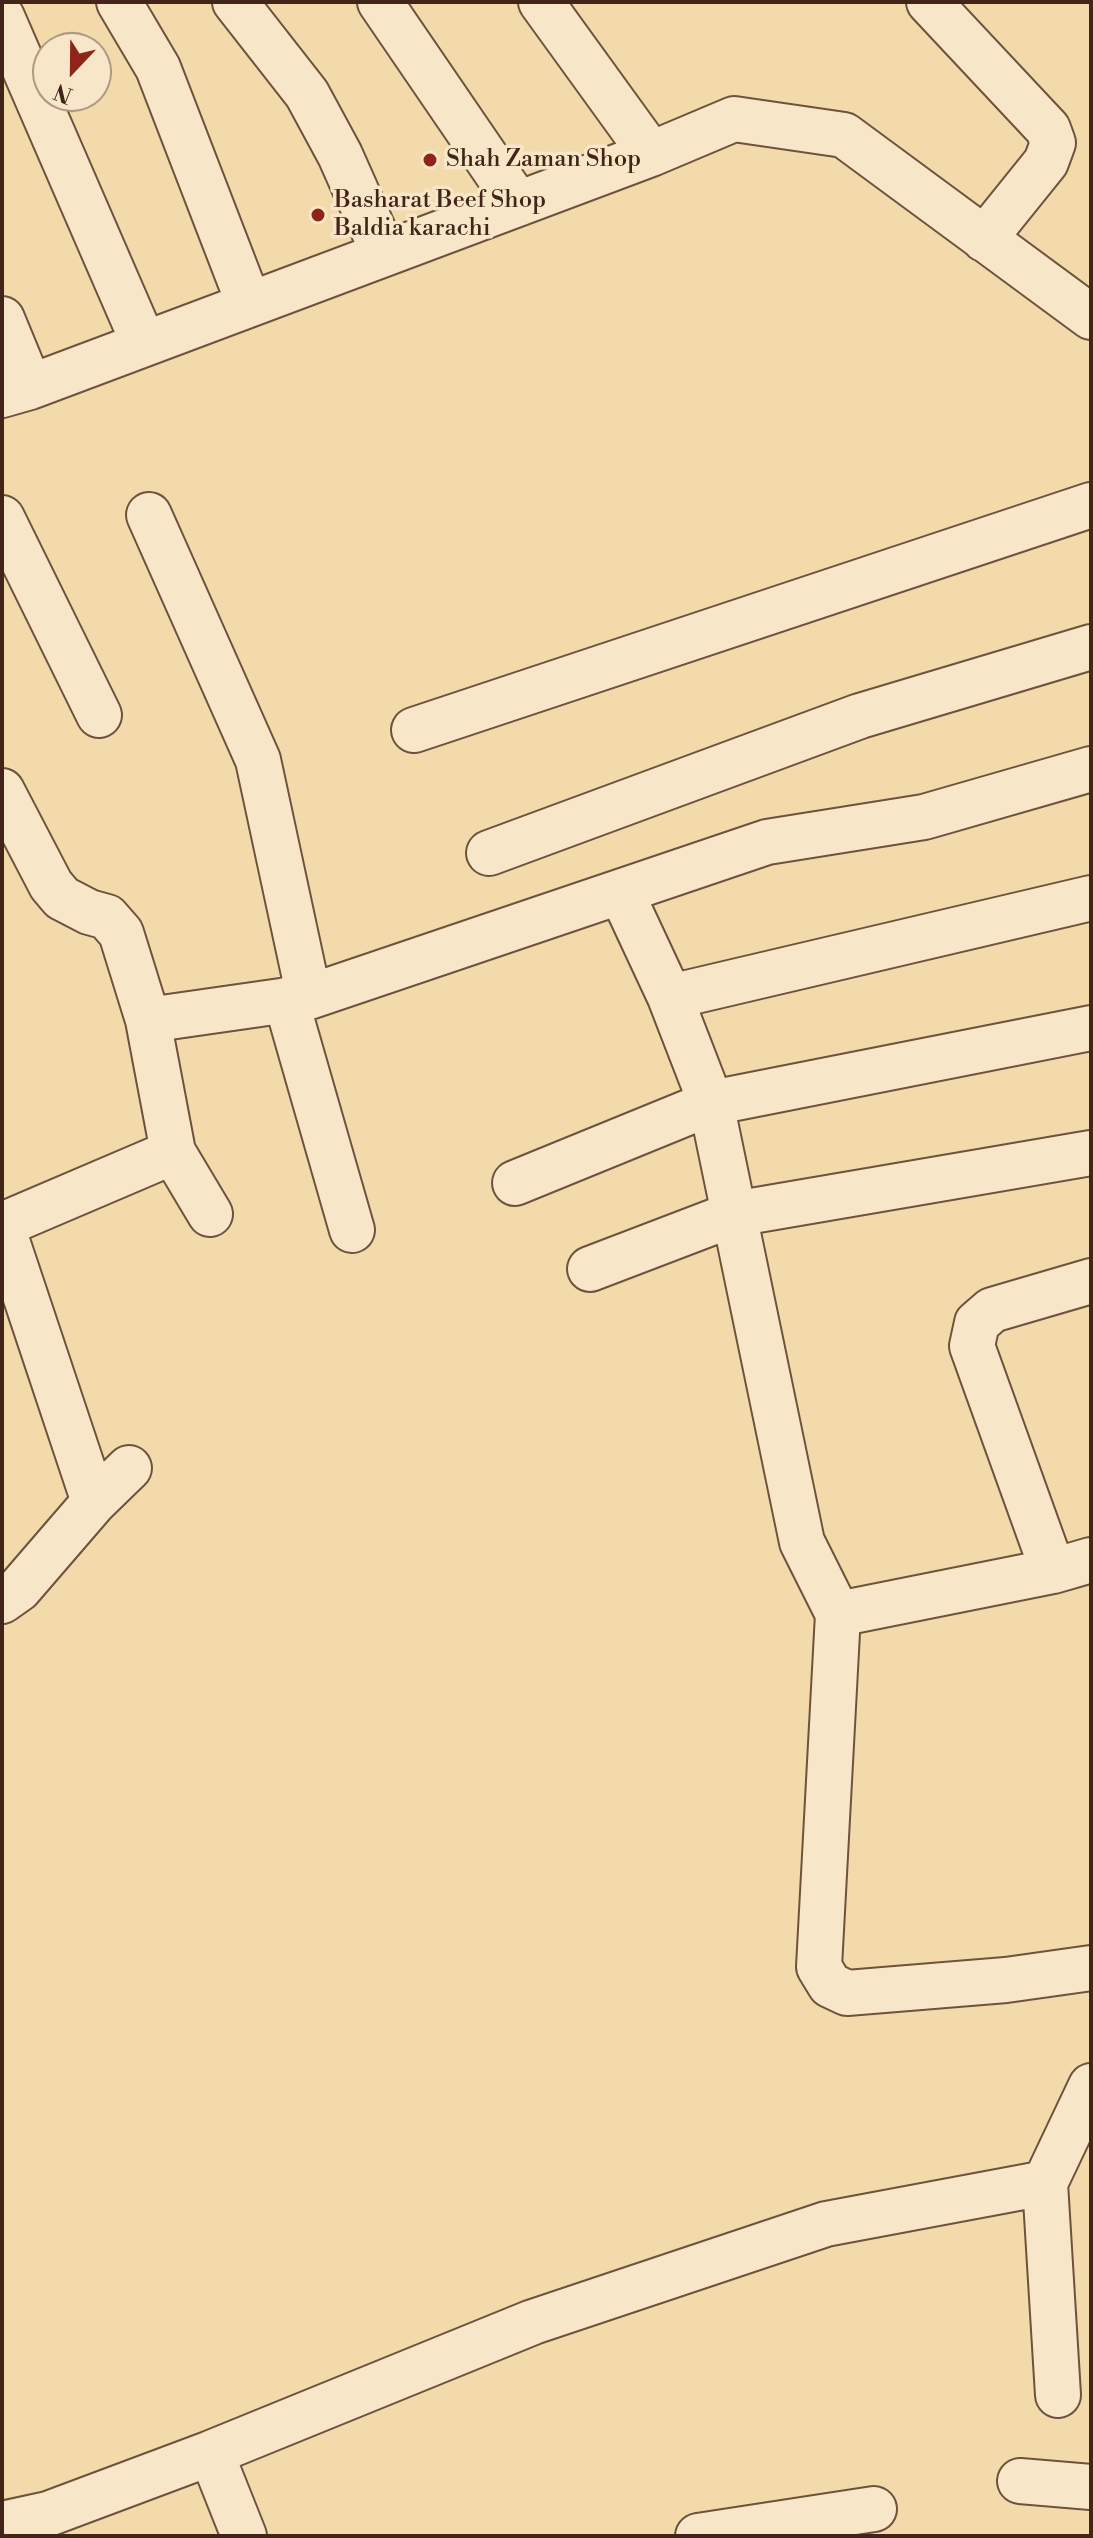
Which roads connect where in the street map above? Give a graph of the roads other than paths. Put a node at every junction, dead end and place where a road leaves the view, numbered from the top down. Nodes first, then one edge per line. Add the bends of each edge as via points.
1 (119, 2) edge
2 (235, 2) edge
3 (380, 2) edge
4 (541, 2) edge
5 (929, 2) edge
6 (2, 17) edge
7 (651, 154) junction
8 (518, 204) junction
9 (984, 239) junction
10 (384, 254) junction
11 (249, 304) junction
12 (1091, 317) edge
13 (2, 319) edge
14 (144, 344) junction
15 (16, 391) edge
16 (1091, 505) edge
17 (149, 515) dead end
18 (2, 518) edge
19 (1091, 647) edge
20 (99, 715) dead end
21 (414, 730) dead end
22 (1091, 769) edge
23 (2, 791) edge
24 (489, 853) dead end
25 (621, 892) junction
26 (1091, 898) edge
27 (670, 997) junction
28 (298, 999) junction
29 (148, 1020) junction
30 (1091, 1028) edge
31 (711, 1103) junction
32 (173, 1152) junction
33 (1091, 1153) edge
34 (515, 1183) dead end
35 (210, 1214) dead end
36 (734, 1214) junction
37 (2, 1226) edge
38 (352, 1230) dead end
39 (590, 1269) dead end
40 (1091, 1281) edge
41 (129, 1468) dead end
42 (94, 1502) junction
43 (1072, 1565) edge
44 (2, 1601) edge
45 (838, 1614) junction
46 (1091, 1968) edge
47 (1091, 2086) edge
48 (1045, 2183) junction
49 (1058, 2395) dead end
50 (211, 2453) junction
51 (1020, 2481) dead end
52 (1091, 2487) edge
53 (874, 2509) dead end
54 (2, 2524) edge
55 (244, 2536) edge
56 (698, 2536) edge

1 - 11 street via 158,68
2 - 10 street via 307,94
3 - 8 street
4 - 7 street
5 - 9 street via 1048,129 1053,143 1046,162
6 - 14 street
7 - 8 street
7 - 9 street via 734,119 844,135
8 - 10 street
9 - 12 street
10 - 11 street
11 - 14 street
13 - 15 street
14 - 15 street
16 - 21 street
17 - 28 street via 258,760
18 - 20 street
19 - 24 street via 860,716
22 - 25 street via 924,817 767,842
23 - 29 street via 51,885 62,898 107,917 121,933
25 - 27 street
25 - 28 street
26 - 27 street
27 - 31 street
28 - 29 street
28 - 38 street
29 - 32 street
30 - 31 street
31 - 34 street
31 - 36 street
32 - 35 street
32 - 37 street
33 - 36 street
36 - 39 street
36 - 45 street via 802,1542
37 - 42 street
40 - 43 street via 992,1310 977,1323 972,1346
41 - 42 street
42 - 44 street via 19,1589
43 - 45 street
45 - 46 street via 819,1967 830,1985 847,1993
47 - 48 street
48 - 49 street
48 - 50 street via 826,2224 533,2322
50 - 54 street via 48,2514
50 - 55 street
51 - 52 street
53 - 56 street

